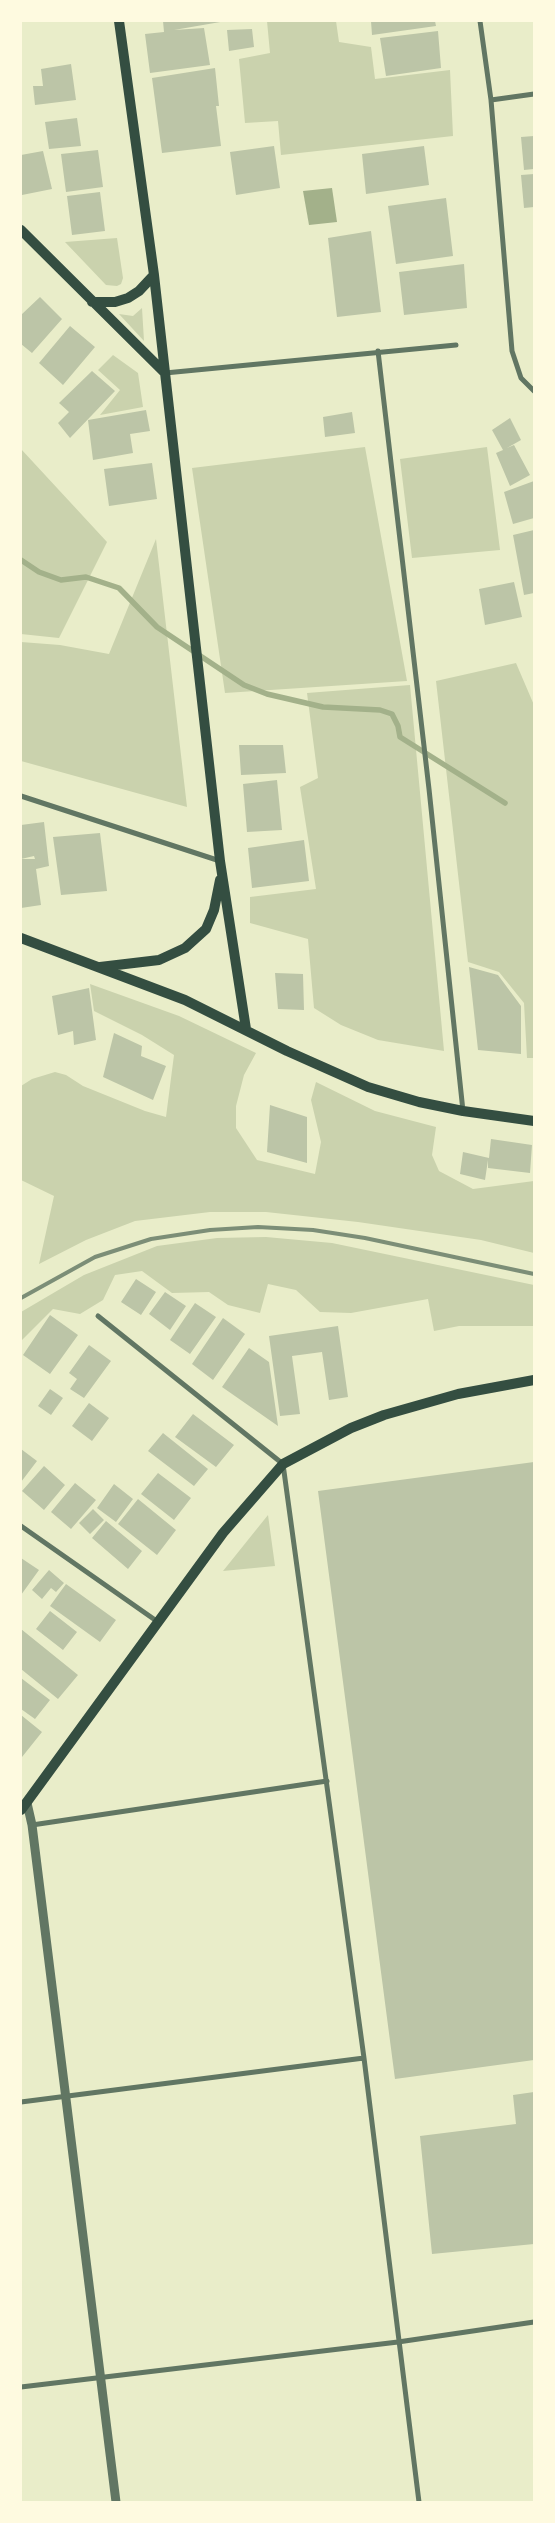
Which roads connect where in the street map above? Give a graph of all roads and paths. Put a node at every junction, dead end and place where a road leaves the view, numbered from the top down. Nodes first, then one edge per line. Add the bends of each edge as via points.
1 (119, 21) edge
2 (480, 21) edge
3 (534, 94) edge
4 (490, 100) junction
5 (21, 230) edge
6 (154, 275) junction
7 (92, 302) junction
8 (456, 344) dead end
9 (378, 351) junction
10 (165, 373) junction
11 (534, 391) edge
12 (21, 796) edge
13 (220, 861) junction
14 (222, 872) junction
15 (21, 938) edge
16 (96, 967) junction
17 (246, 1030) junction
18 (463, 1111) junction
19 (534, 1121) edge
20 (98, 1316) dead end
21 (534, 1380) edge
22 (283, 1464) junction
23 (21, 1526) edge
24 (158, 1622) junction
25 (327, 1781) junction
26 (23, 1804) edge
27 (32, 1825) junction
28 (364, 2058) junction
29 (65, 2096) junction
30 (21, 2102) edge
31 (534, 2322) edge
32 (398, 2342) junction
33 (100, 2376) junction
34 (21, 2386) edge
35 (116, 2502) edge
36 (419, 2502) edge

1 - 6 main road
2 - 4 street
3 - 4 street
4 - 11 street via 512,351 521,378
5 - 7 main road
6 - 7 main road via 140,291 128,298 115,302
6 - 10 main road
7 - 10 main road
8 - 9 street
9 - 10 street
9 - 18 street
10 - 13 main road
12 - 13 street
13 - 14 main road
14 - 16 main road via 214,910 206,929 185,948 159,960
14 - 17 main road
15 - 16 main road
16 - 17 main road via 185,1000
17 - 18 main road via 368,1087
18 - 19 main road
20 - 22 street
21 - 22 main road via 458,1394 384,1415 351,1428
22 - 24 main road via 223,1533
22 - 25 street
23 - 24 street
24 - 26 main road
25 - 27 street
25 - 28 street
26 - 27 street
27 - 29 street
28 - 29 street
28 - 32 street
29 - 30 street
29 - 33 street
31 - 32 street
32 - 33 street
32 - 36 street
33 - 34 street
33 - 35 street

